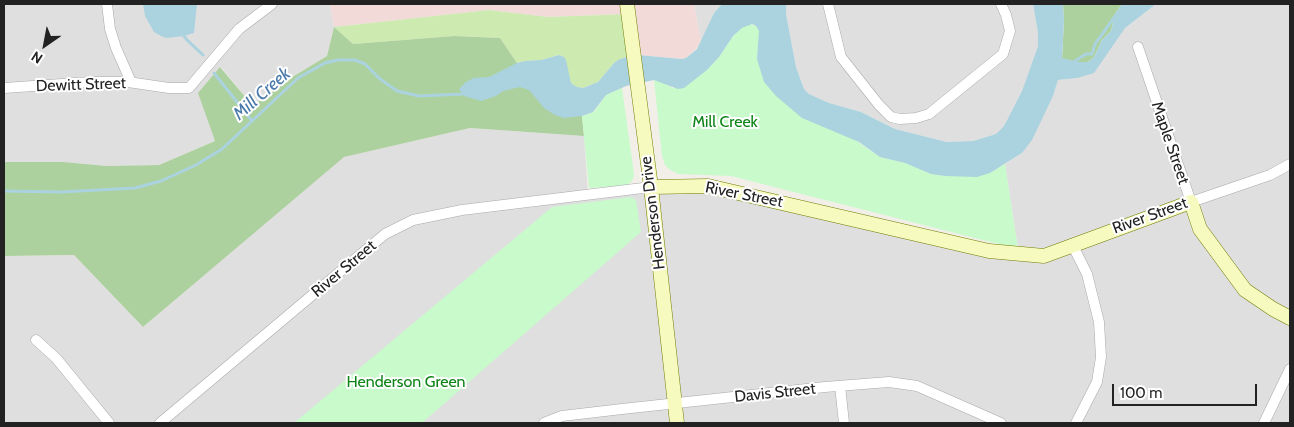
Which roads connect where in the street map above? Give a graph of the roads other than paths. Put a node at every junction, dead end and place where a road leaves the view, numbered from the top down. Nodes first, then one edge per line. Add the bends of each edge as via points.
1 (107, 4) edge
2 (272, 4) edge
3 (627, 4) edge
4 (828, 4) edge
5 (1001, 4) edge
6 (1138, 48) dead end
7 (131, 82) junction
8 (4, 88) edge
9 (1290, 164) edge
10 (651, 187) junction
11 (1191, 202) junction
12 (1072, 244) junction
13 (1290, 318) edge
14 (36, 340) dead end
15 (1290, 369) edge
16 (840, 386) junction
17 (675, 403) junction
18 (109, 423) edge
19 (160, 423) edge
20 (544, 423) edge
21 (677, 423) edge
22 (844, 423) edge
23 (1001, 423) edge
24 (1076, 423) edge
25 (1264, 423) edge

1 - 7 street via 110,29
2 - 7 street, Dewitt Street via 239,29 189,88
3 - 10 street, Henderson Drive
4 - 5 street via 841,58 879,105 900,119 929,114 1003,54 1010,31
6 - 11 street, Maple Street
7 - 8 street, Dewitt Street
9 - 11 street, River Street via 1270,176
10 - 12 street, River Street via 708,186 990,252 1044,256
10 - 17 street, Henderson Drive
10 - 19 street, River Street via 462,210 413,220 385,234
11 - 12 street, River Street
11 - 13 street, Maple Street via 1200,229 1245,290
12 - 24 street via 1087,274 1099,322 1101,357 1097,382
14 - 18 street via 56,358
15 - 25 street
16 - 17 street, Davis Street
16 - 22 street
16 - 23 street, Davis Street via 889,382 911,385
17 - 20 street, Davis Street via 562,416
17 - 21 street, Henderson Drive

